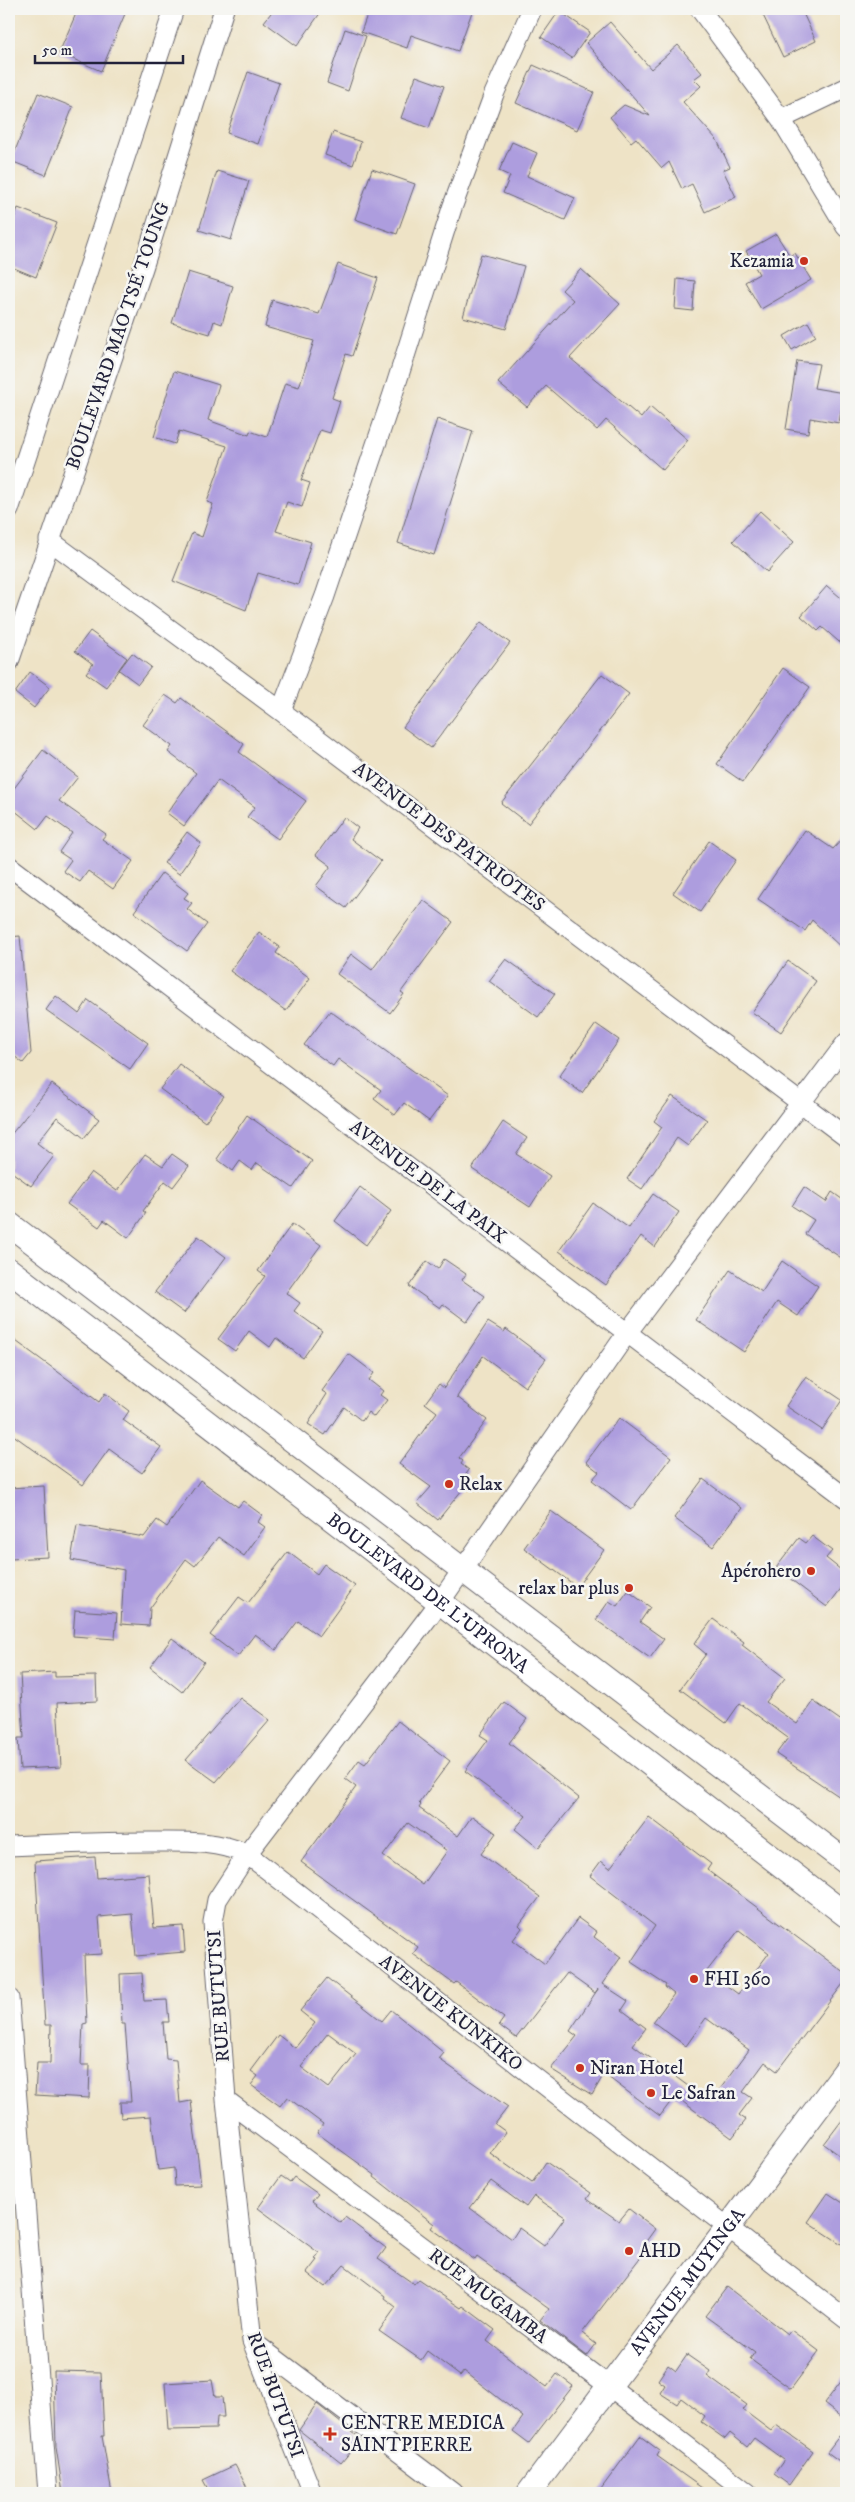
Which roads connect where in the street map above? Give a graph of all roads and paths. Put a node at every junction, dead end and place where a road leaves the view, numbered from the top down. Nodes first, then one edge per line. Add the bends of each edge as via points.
1 (174, 9) edge
2 (224, 9) edge
3 (532, 9) edge
4 (700, 9) edge
5 (846, 88) edge
6 (781, 119) junction
7 (846, 227) edge
8 (9, 510) edge
9 (49, 540) junction
10 (9, 662) edge
11 (281, 711) junction
12 (9, 866) edge
13 (846, 1043) edge
14 (802, 1103) junction
15 (846, 1137) edge
16 (9, 1224) edge
17 (9, 1270) edge
18 (627, 1332) junction
19 (846, 1498) edge
20 (464, 1569) junction
21 (440, 1602) junction
22 (9, 1846) edge
23 (247, 1854) junction
24 (846, 1862) edge
25 (846, 1916) edge
26 (9, 1998) edge
27 (846, 2070) edge
28 (226, 2100) junction
29 (727, 2228) junction
30 (846, 2319) edge
31 (252, 2341) junction
32 (609, 2386) junction
33 (48, 2493) edge
34 (312, 2493) edge
35 (453, 2493) edge
36 (529, 2493) edge
37 (748, 2493) edge

1 - 8 street
2 - 9 street, BOULEVARD MAO TSÉ TOUNG via 143,268
3 - 11 street via 494,94 452,208 325,596
4 - 6 street
5 - 6 street
6 - 7 street
9 - 10 street, BOULEVARD MAO TSÉ TOUNG
9 - 11 street, AVENUE DES PATRIOTES
11 - 14 street, AVENUE DES PATRIOTES
12 - 18 street, AVENUE DE LA PAIX
13 - 14 street, RUE BUTUTSI
14 - 15 street, AVENUE DES PATRIOTES
14 - 18 street, RUE BUTUTSI
16 - 20 street, BOULEVARD DE L'UPRONA
17 - 21 street, BOULEVARD DE L'UPRONA
18 - 19 street, AVENUE DE LA PAIX
18 - 20 street, RUE BUTUTSI
20 - 21 street, RUE BUTUTSI
20 - 24 street, BOULEVARD DE L'UPRONA
21 - 23 street, RUE BUTUTSI
21 - 25 street, BOULEVARD DE L'UPRONA
22 - 23 street, AVENUE KUNKIKO via 209,1842
23 - 28 street, RUE BUTUTSI via 217,1900 213,1922
23 - 29 street, AVENUE KUNKIKO
26 - 33 street
27 - 29 street, AVENUE MUYINGA
28 - 31 street, RUE BUTUTSI
28 - 32 street, RUE MUGAMBA
29 - 30 street, AVENUE KUNKIKO
29 - 32 street, AVENUE MUYINGA
31 - 34 street, RUE BUTUTSI
31 - 35 street
32 - 36 street, AVENUE MUYINGA
32 - 37 street, RUE MUGAMBA

